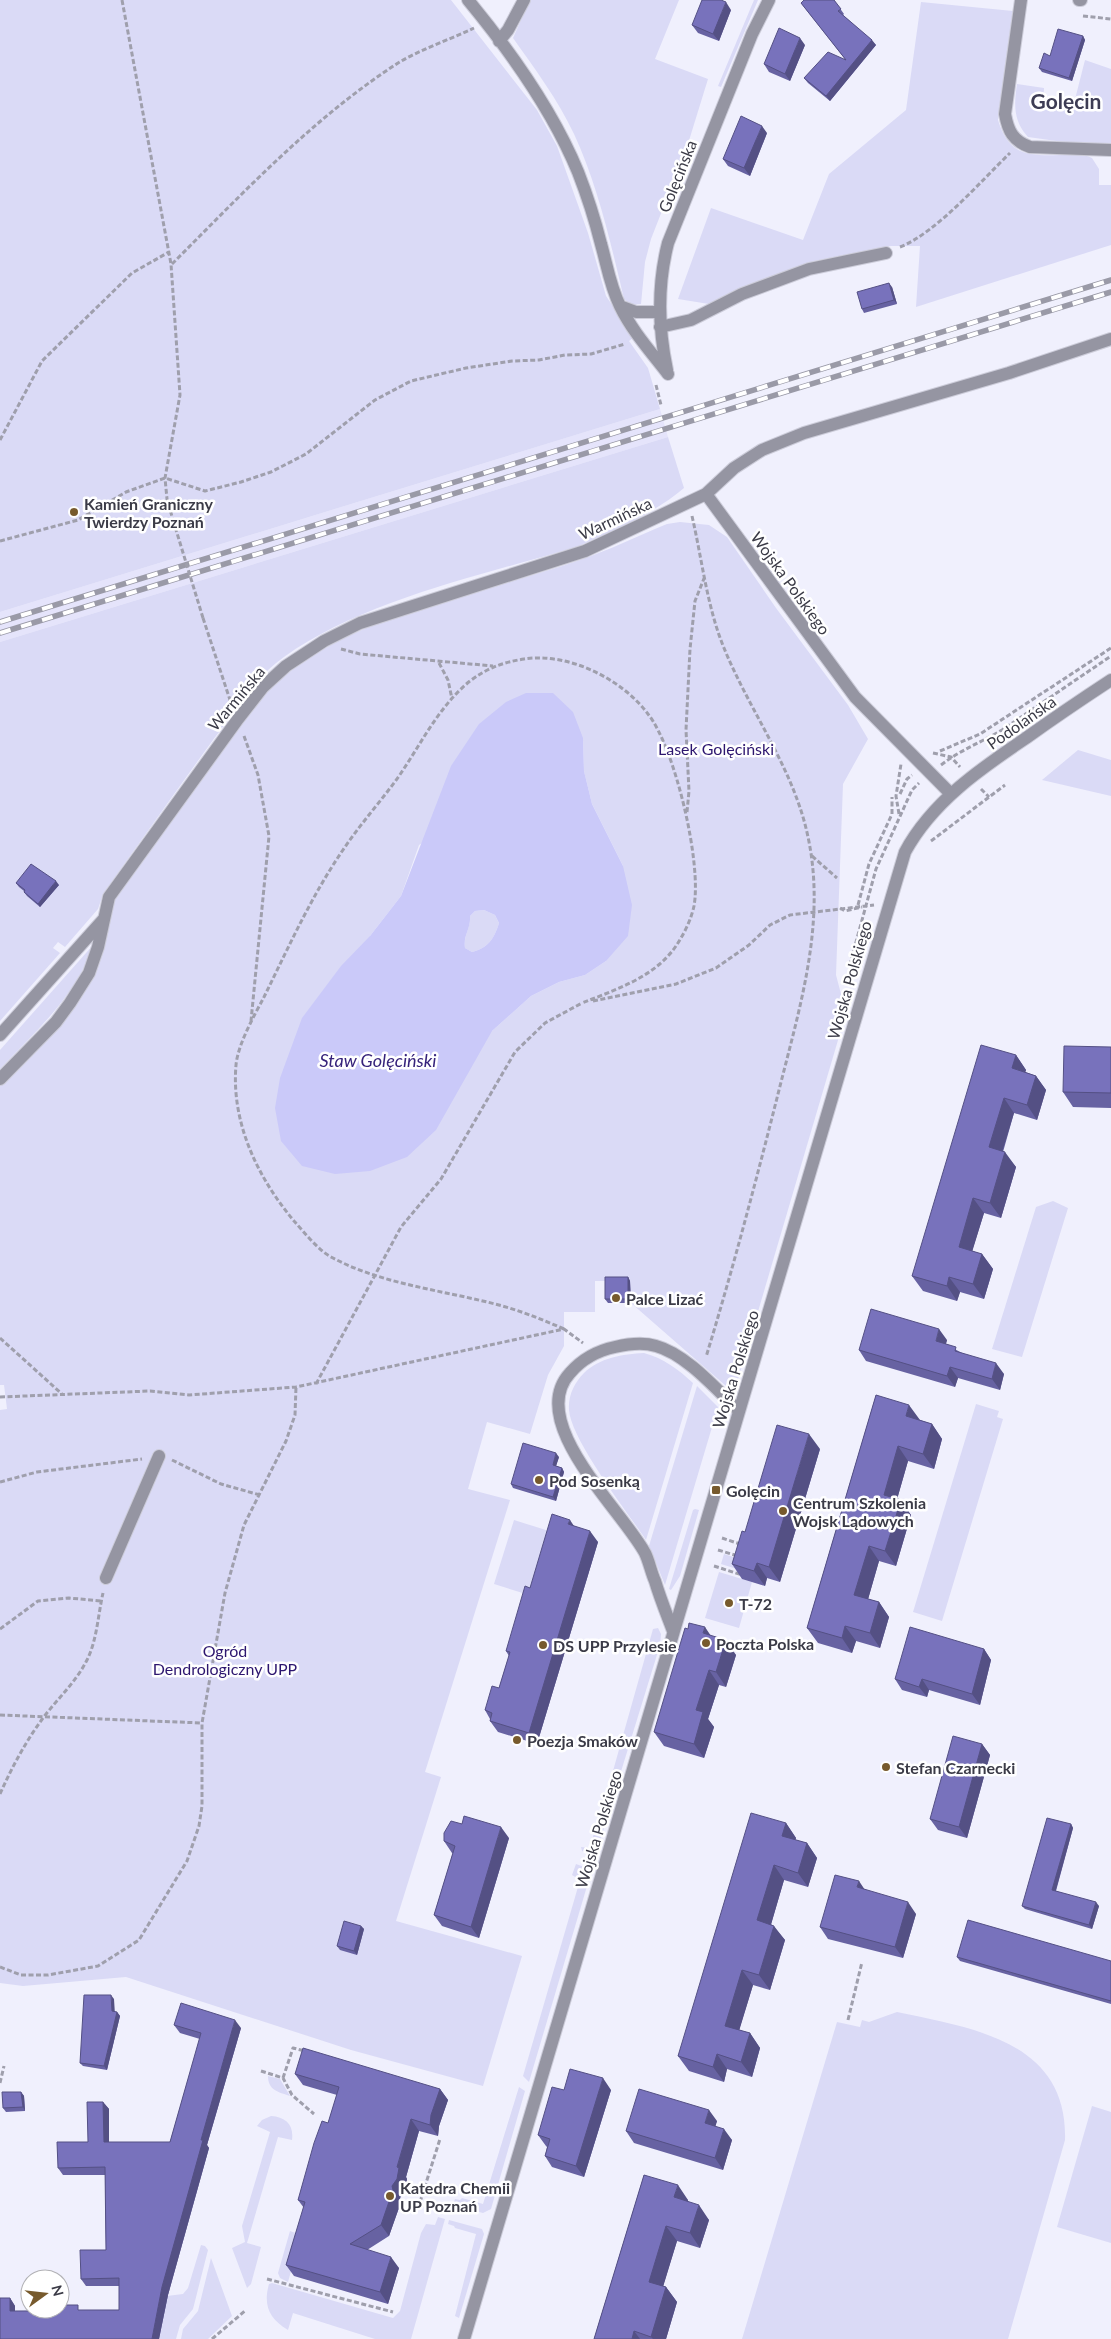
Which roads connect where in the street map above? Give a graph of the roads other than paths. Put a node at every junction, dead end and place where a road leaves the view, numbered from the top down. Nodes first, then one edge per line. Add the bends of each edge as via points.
1 (468, 0) edge
2 (524, 0) edge
3 (769, 0) edge
4 (1021, 0) edge
5 (499, 41) junction
6 (1111, 150) edge
7 (886, 253) road end
8 (620, 306) junction
9 (659, 312) junction
10 (660, 327) junction
11 (1111, 339) edge
12 (706, 494) junction
13 (1111, 680) edge
14 (951, 794) junction
15 (103, 920) junction
16 (0, 1035) edge
17 (0, 1079) edge
18 (740, 1411) junction
19 (159, 1456) road end
20 (106, 1578) road end
21 (673, 1631) junction
22 (464, 2339) edge

1 - 5 street
2 - 5 street
3 - 9 street, Golęcińska via 674,223 661,275
4 - 6 street via 1005,114 1012,136 1020,144 1030,147
5 - 8 street via 540,98 569,150 591,208
7 - 10 street via 809,269 742,294 691,320
8 - 9 street via 636,312
8 - 10 street, Golęcińska via 668,374
9 - 10 street, Golęcińska
11 - 12 street, Warmińska via 804,434 762,450 734,468
12 - 14 street, Wojska Polskiego via 855,697
12 - 15 street, Warmińska via 585,551 360,623 324,640 280,671 262,687 238,718 109,897
13 - 14 street, Podolańska via 979,770
14 - 18 street, Wojska Polskiego via 916,831 905,852
15 - 16 street
15 - 17 street, Warmińska via 89,973 70,1003 56,1022
18 - 21 street, Wojska Polskiego
18 - 21 street via 676,1356 657,1346 632,1344 597,1352 581,1360 563,1380 557,1398 567,1439 645,1553
19 - 20 street
21 - 22 street, Wojska Polskiego

